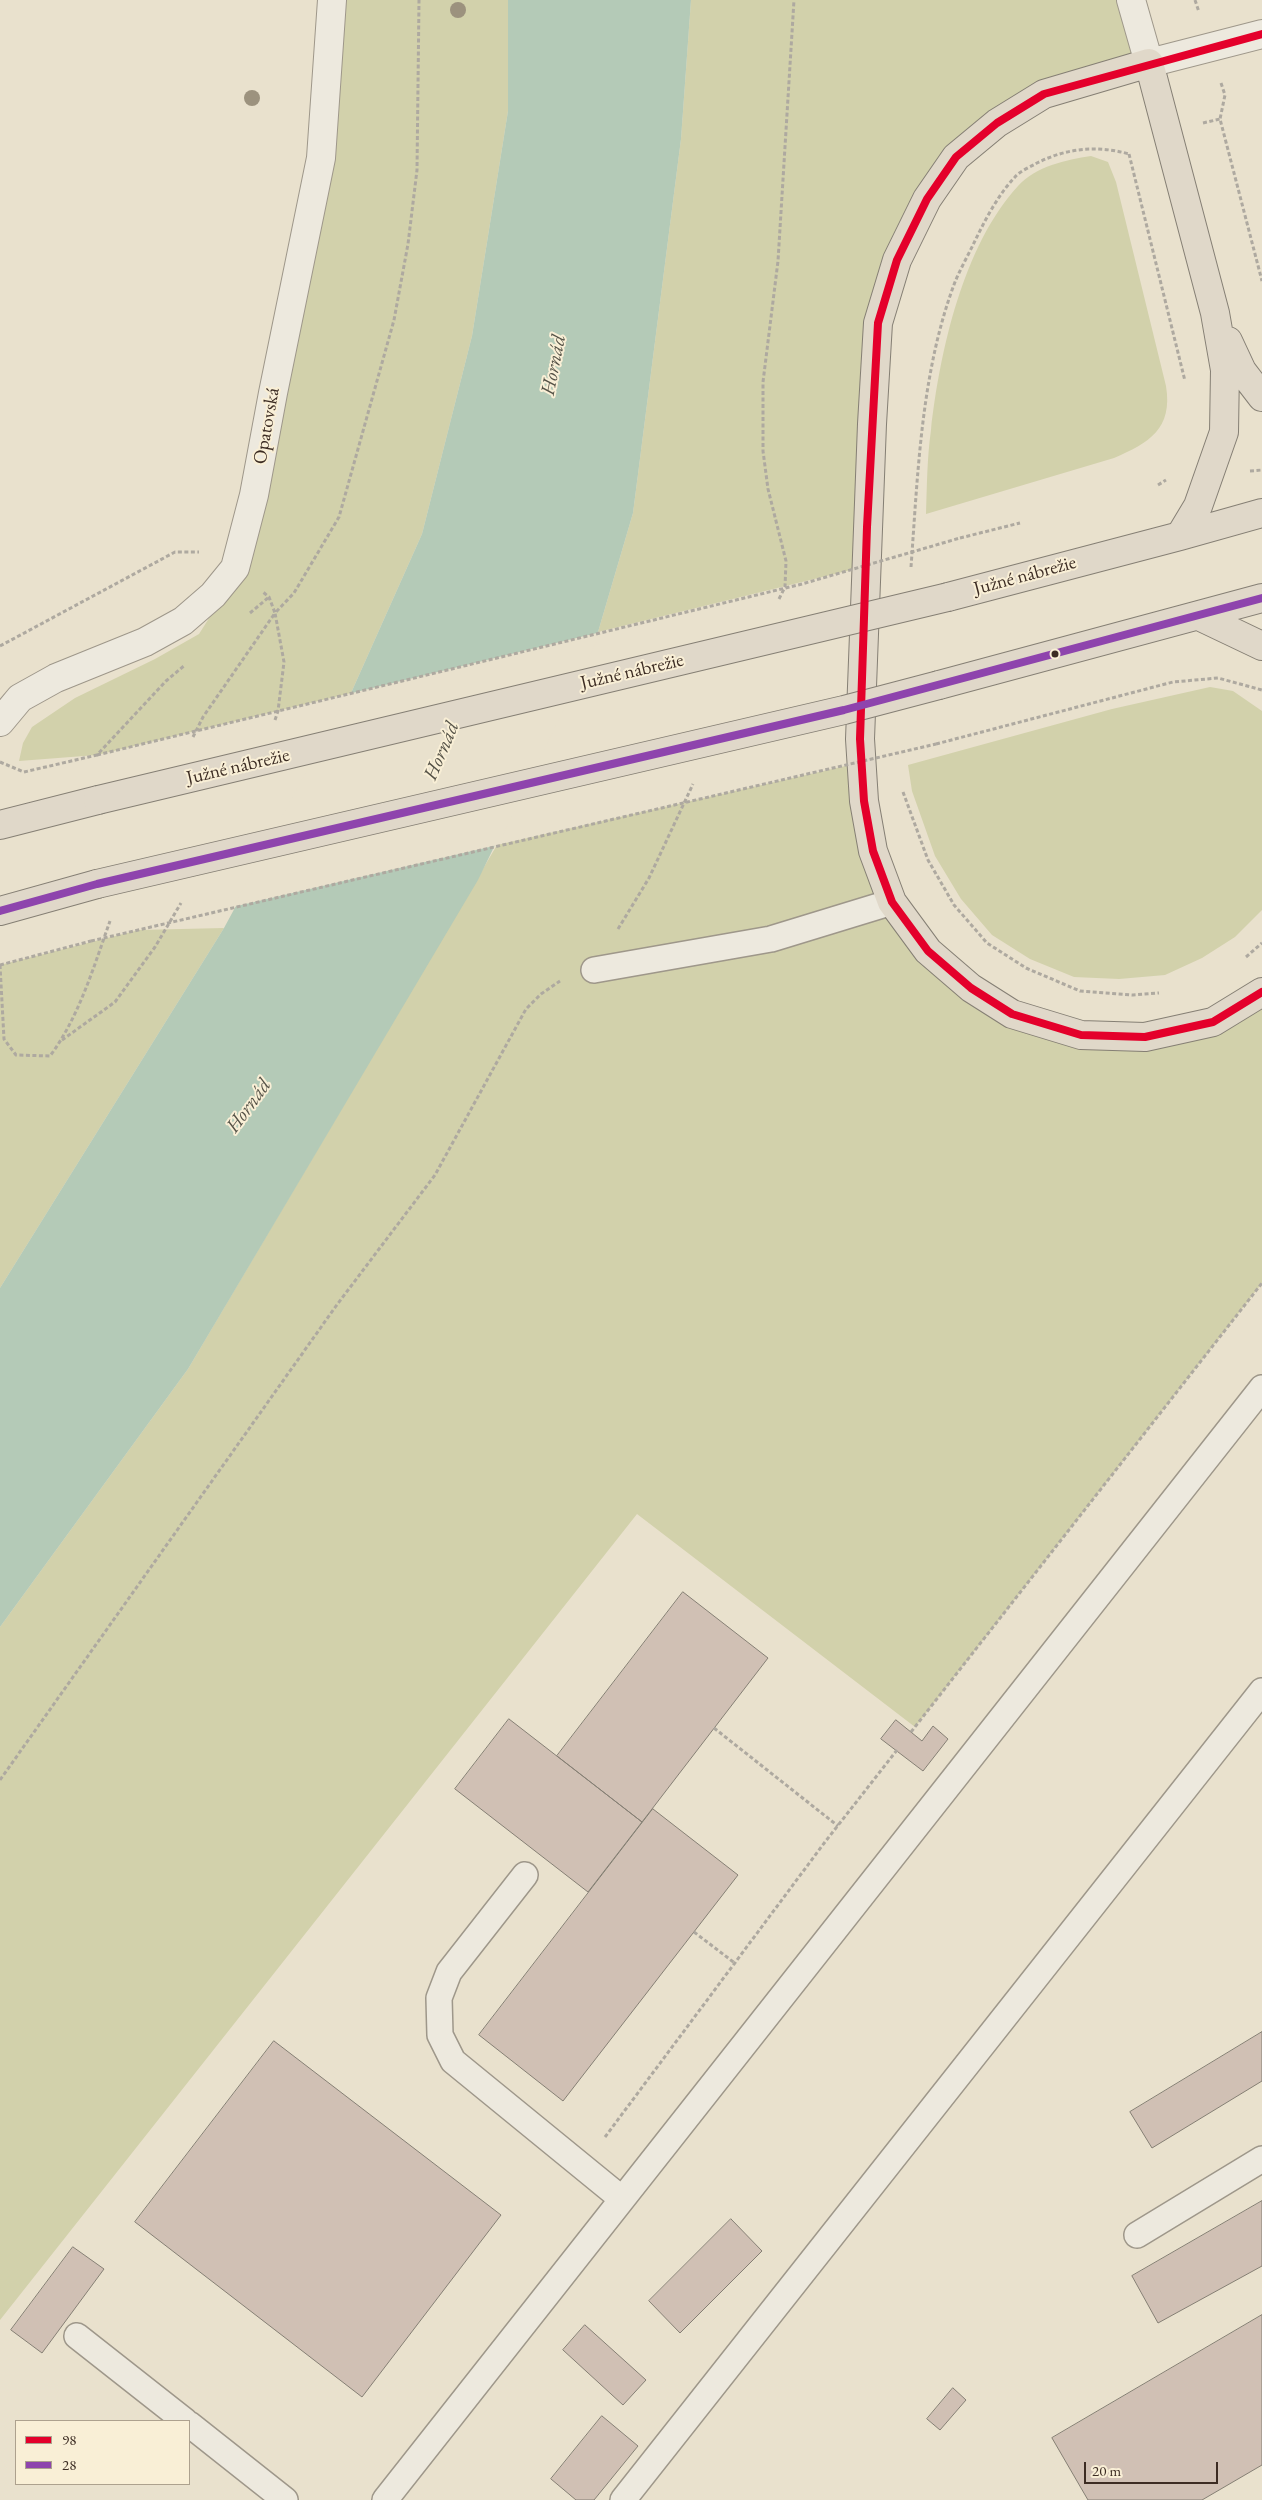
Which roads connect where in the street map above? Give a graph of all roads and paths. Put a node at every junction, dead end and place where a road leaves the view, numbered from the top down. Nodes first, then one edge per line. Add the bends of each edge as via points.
1 (332, 0) edge
2 (419, 0) edge
3 (794, 0) edge
4 (1131, 0) edge
5 (1196, 0) edge
6 (1262, 34) edge
7 (1211, 48) junction
8 (1149, 63) junction
9 (1129, 154) dead end
10 (1262, 281) edge
11 (1216, 313) junction
12 (1186, 383) dead end
13 (1262, 397) edge
14 (1170, 478) dead end
15 (1158, 485) dead end
16 (1262, 513) edge
17 (1020, 523) dead end
18 (1180, 536) junction
19 (235, 568) junction
20 (269, 597) dead end
21 (1262, 598) edge
22 (777, 604) dead end
23 (275, 613) dead end
24 (247, 615) dead end
25 (1199, 616) junction
26 (0, 646) edge
27 (1262, 646) edge
28 (188, 663) dead end
29 (1262, 690) edge
30 (0, 722) edge
31 (97, 755) junction
32 (0, 762) edge
33 (694, 781) dead end
34 (0, 824) edge
35 (892, 902) junction
36 (0, 911) edge
37 (0, 964) edge
38 (594, 970) junction
39 (1262, 992) edge
40 (1262, 1282) edge
41 (1262, 1388) edge
42 (1262, 1691) edge
43 (714, 1728) dead end
44 (911, 1732) dead end
45 (897, 1750) dead end
46 (0, 1780) edge
47 (838, 1826) junction
48 (525, 1875) dead end
49 (694, 1932) dead end
50 (736, 1964) junction
51 (1262, 2159) edge
52 (583, 2167) junction
53 (622, 2199) junction
54 (1137, 2235) dead end
55 (77, 2336) dead end
56 (185, 2420) edge
57 (190, 2425) edge
58 (285, 2500) edge
59 (385, 2500) edge
60 (623, 2500) edge

1 - 19 street, Opatovská via 320,158 254,495
2 - 23 path via 417,170 394,320 339,517 294,593
3 - 22 path via 778,261 764,382 763,451 768,489 786,561 785,587
4 - 8 street
5 - 7 path
6 - 7 street
7 - 8 street
7 - 10 path via 1225,95 1220,119
8 - 11 highway
8 - 35 highway via 1044,94 997,123 956,157 927,199 897,260 878,323 867,518 860,739 864,801 872,842
9 - 12 path
11 - 13 highway via 1242,371
11 - 18 highway via 1225,370 1224,432 1198,506
14 - 15 path
16 - 18 highway, Južné nábrežie
17 - 31 path, bridge via 802,584
18 - 34 highway, Južné nábrežie, bridge via 948,596
19 - 26 path via 195,550 175,552
19 - 30 street, Opatovská via 213,595 183,621 145,642 56,678 20,698
20 - 24 path
21 - 25 highway
25 - 27 highway
25 - 36 highway, bridge via 844,710 98,884
28 - 31 path via 166,681
29 - 37 path, bridge via 1218,678 1173,682 936,744
31 - 32 path via 24,772
33 - 38 path via 649,878
35 - 38 lane via 771,938
35 - 39 highway via 928,951 971,988 1012,1014 1081,1035 1145,1037 1213,1022
38 - 46 path via 566,978 541,994 526,1009 435,1175 336,1306
40 - 44 path
41 - 53 lane
42 - 60 lane
43 - 47 path
45 - 47 path
47 - 50 path
48 - 52 lane via 448,1972 439,1998 440,2035 453,2061
49 - 50 path
50 - 52 path
51 - 54 lane
52 - 53 lane
53 - 59 lane
55 - 56 lane
57 - 58 lane

